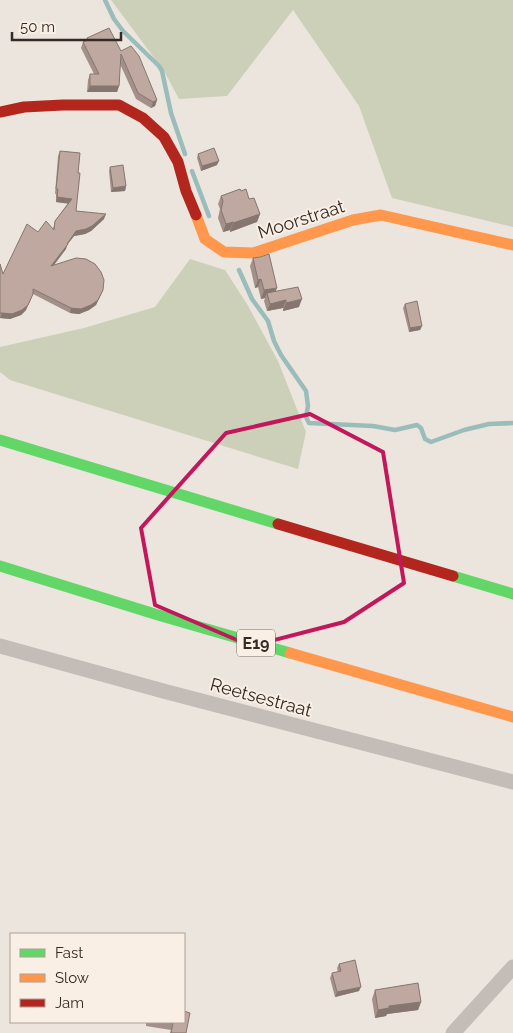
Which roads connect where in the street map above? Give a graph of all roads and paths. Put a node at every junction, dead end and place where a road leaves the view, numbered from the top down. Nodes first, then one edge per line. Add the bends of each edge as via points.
1 (0, 112) edge
2 (513, 245) edge
3 (0, 440) edge
4 (0, 566) edge
5 (513, 594) edge
6 (0, 646) edge
7 (513, 717) edge
8 (513, 782) edge
9 (513, 967) edge
10 (453, 1033) edge

1 - 2 main road, Moorstraat via 24,107 119,105 143,118 164,137 178,162 205,239 224,252 253,253 353,220 381,215
3 - 5 main road
4 - 7 main road, E19
6 - 8 street, Reetsestraat
9 - 10 street

